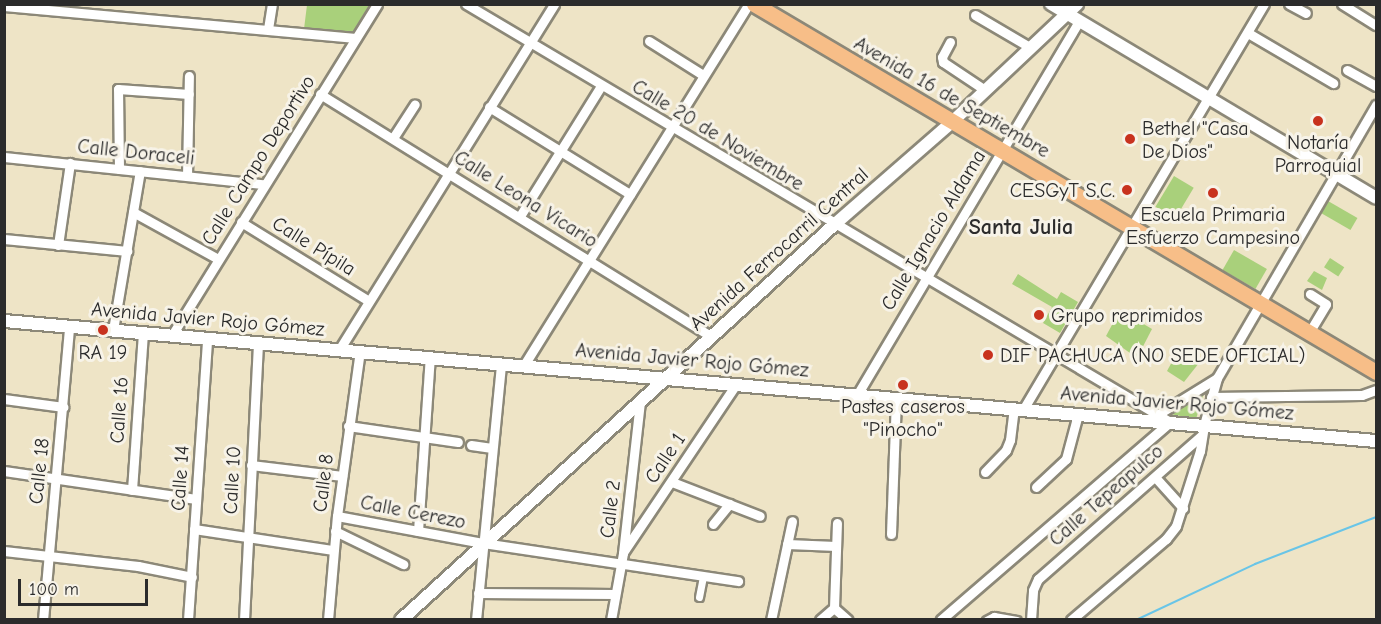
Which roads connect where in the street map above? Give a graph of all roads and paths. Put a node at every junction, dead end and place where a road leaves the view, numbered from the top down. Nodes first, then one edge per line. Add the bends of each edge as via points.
1 (115, 4) edge
2 (272, 4) edge
3 (376, 4) edge
4 (466, 4) edge
5 (554, 4) edge
6 (749, 4) edge
7 (754, 4) edge
8 (1051, 4) edge
9 (1077, 4) edge
10 (1264, 4) edge
11 (1289, 4) edge
12 (1342, 4) edge
13 (4, 6) edge
14 (1306, 13) dead end
15 (1067, 14) junction
16 (114, 15) junction
17 (975, 15) dead end
18 (1079, 21) junction
19 (1377, 25) edge
20 (268, 29) junction
21 (1248, 33) junction
22 (356, 38) junction
23 (649, 41) dead end
24 (950, 42) dead end
25 (530, 43) junction
26 (1030, 48) junction
27 (1347, 70) dead end
28 (703, 75) junction
29 (189, 76) dead end
30 (1333, 83) dead end
31 (601, 86) junction
32 (1377, 86) edge
33 (985, 90) junction
34 (189, 94) junction
35 (320, 94) junction
36 (1209, 98) junction
37 (415, 104) dead end
38 (1377, 105) edge
39 (489, 107) junction
40 (952, 122) junction
41 (671, 128) junction
42 (393, 138) junction
43 (1001, 150) junction
44 (561, 151) junction
45 (4, 157) edge
46 (70, 164) junction
47 (119, 169) junction
48 (140, 171) junction
49 (449, 173) junction
50 (1337, 175) junction
51 (187, 176) junction
52 (264, 184) junction
53 (630, 194) junction
54 (1377, 198) edge
55 (133, 212) junction
56 (520, 216) junction
57 (241, 222) junction
58 (835, 224) junction
59 (1132, 226) junction
60 (4, 239) edge
61 (58, 245) junction
62 (127, 251) junction
63 (218, 259) junction
64 (590, 260) junction
65 (925, 279) junction
66 (1310, 294) dead end
67 (369, 301) junction
68 (1262, 302) junction
69 (4, 321) edge
70 (69, 326) junction
71 (113, 330) junction
72 (1310, 331) junction
73 (143, 333) junction
74 (172, 335) junction
75 (712, 337) junction
76 (207, 339) junction
77 (258, 343) junction
78 (339, 350) junction
79 (360, 351) junction
80 (1054, 355) junction
81 (430, 357) junction
82 (501, 363) junction
83 (525, 365) junction
84 (1377, 372) edge
85 (668, 377) junction
86 (1217, 378) junction
87 (737, 383) junction
88 (1377, 390) edge
89 (857, 395) junction
90 (1211, 397) junction
91 (896, 398) junction
92 (4, 399) edge
93 (640, 402) junction
94 (63, 407) junction
95 (1019, 408) junction
96 (1078, 414) junction
97 (1157, 415) junction
98 (1170, 422) junction
99 (348, 426) junction
100 (1203, 430) junction
101 (424, 438) junction
102 (1377, 441) edge
103 (458, 442) dead end
104 (471, 445) dead end
105 (492, 448) junction
106 (251, 465) junction
107 (4, 471) edge
108 (985, 472) dead end
109 (342, 476) junction
110 (1155, 477) junction
111 (57, 478) junction
112 (672, 482) junction
113 (1036, 487) dead end
114 (132, 490) junction
115 (196, 499) junction
116 (729, 504) junction
117 (1183, 508) junction
118 (337, 516) junction
119 (760, 516) dead end
120 (792, 521) dead end
121 (837, 523) dead end
122 (713, 524) dead end
123 (194, 529) junction
124 (335, 531) junction
125 (418, 531) junction
126 (891, 534) dead end
127 (247, 537) junction
128 (483, 543) junction
129 (787, 544) junction
130 (836, 546) junction
131 (333, 550) junction
132 (4, 551) edge
133 (623, 553) junction
134 (48, 557) junction
135 (403, 564) dead end
136 (621, 565) junction
137 (192, 577) junction
138 (702, 577) junction
139 (738, 581) dead end
140 (478, 593) junction
141 (615, 594) junction
142 (699, 597) dead end
143 (834, 608) junction
144 (987, 618) edge
145 (43, 620) edge
146 (188, 620) edge
147 (244, 620) edge
148 (328, 620) edge
149 (401, 620) edge
150 (476, 620) edge
151 (611, 620) edge
152 (771, 620) edge
153 (820, 620) edge
154 (848, 620) edge
155 (941, 620) edge
156 (1017, 620) edge
157 (1031, 620) edge
158 (1071, 620) edge

1 - 16 street
2 - 20 street
3 - 22 street, Calle Campo Deportivo
4 - 25 street, Calle 20 de Noviembre
5 - 25 street
6 - 28 street
7 - 40 main road, Avenida 16 de Septiembre
8 - 15 street
9 - 15 street, Avenida Ferrocarril Central
10 - 21 street
11 - 14 street
12 - 19 street
13 - 16 street
15 - 18 street
15 - 26 street, Avenida Ferrocarril Central
16 - 20 street
17 - 26 street
18 - 36 street
18 - 43 street, Calle Ignacio Aldama
20 - 22 street
21 - 30 street
21 - 36 street
22 - 35 street, Calle Campo Deportivo
23 - 28 street
24 - 33 street via 943,62
25 - 31 street, Calle 20 de Noviembre
25 - 39 street
26 - 33 street, Avenida Ferrocarril Central
27 - 32 street
28 - 41 street
29 - 34 street
31 - 41 street, Calle 20 de Noviembre
31 - 44 street
33 - 40 street, Avenida Ferrocarril Central
34 - 47 street via 118,89
34 - 51 street
35 - 42 street, Calle Leona Vicario
35 - 52 street, Calle Campo Deportivo
36 - 50 street
36 - 59 street
37 - 42 street
38 - 50 street
39 - 44 street
39 - 49 street
40 - 43 main road, Avenida 16 de Septiembre
40 - 58 street, Avenida Ferrocarril Central
41 - 53 street
41 - 58 street, Calle 20 de Noviembre
42 - 49 street, Calle Leona Vicario
43 - 59 main road, Avenida 16 de Septiembre
43 - 65 street, Calle Ignacio Aldama
44 - 53 street
44 - 56 street
45 - 46 street, Calle Doraceli
46 - 47 street, Calle Doraceli
46 - 61 street
47 - 48 street, Calle Doraceli
48 - 51 street, Calle Doraceli
48 - 55 street
49 - 56 street, Calle Leona Vicario
49 - 67 street
50 - 54 street
50 - 68 street
51 - 52 street, Calle Doraceli
52 - 57 street, Calle Campo Deportivo
53 - 64 street
55 - 62 street
55 - 63 street
56 - 64 street, Calle Leona Vicario
57 - 63 street, Calle Campo Deportivo
57 - 67 street, Calle Pípila
58 - 65 street, Calle 20 de Noviembre
58 - 75 street, Avenida Ferrocarril Central
59 - 68 main road, Avenida 16 de Septiembre
59 - 80 street
60 - 61 street
61 - 62 street
62 - 71 street
63 - 74 street, Calle Campo Deportivo
64 - 75 street, Calle Leona Vicario
64 - 83 street
65 - 80 street, Calle 20 de Noviembre
65 - 89 street, Calle Ignacio Aldama
66 - 72 street via 1326,304
67 - 78 street
68 - 72 main road, Avenida 16 de Septiembre
68 - 86 street
69 - 70 street, Avenida Javier Rojo Gómez
70 - 71 street, Avenida Javier Rojo Gómez
70 - 94 street, Calle 18
71 - 73 street, Avenida Javier Rojo Gómez
72 - 84 main road, Avenida 16 de Septiembre
73 - 74 street, Avenida Javier Rojo Gómez
73 - 114 street, Calle 16
74 - 76 street, Avenida Javier Rojo Gómez
75 - 85 street, Avenida Ferrocarril Central
76 - 77 street, Avenida Javier Rojo Gómez
76 - 115 street, Calle 14
77 - 78 street, Avenida Javier Rojo Gómez
77 - 106 street, Calle 10
78 - 79 street, Avenida Javier Rojo Gómez
79 - 81 street, Avenida Javier Rojo Gómez
79 - 99 street, Calle 8
80 - 95 street
80 - 97 street, Calle 20 de Noviembre
81 - 82 street, Avenida Javier Rojo Gómez
81 - 101 street
82 - 83 street, Avenida Javier Rojo Gómez
82 - 105 street
83 - 85 street, Avenida Javier Rojo Gómez
85 - 87 street, Avenida Javier Rojo Gómez
85 - 93 street, Avenida Ferrocarril Central
86 - 90 street
86 - 97 street
87 - 89 street, Avenida Javier Rojo Gómez
87 - 112 street, Calle 1
88 - 90 street via 1362,395
89 - 91 street, Avenida Javier Rojo Gómez
90 - 100 street
91 - 95 street, Avenida Javier Rojo Gómez
91 - 126 street
92 - 94 street
93 - 128 street, Avenida Ferrocarril Central
93 - 133 street, Calle 2
94 - 111 street, Calle 18
95 - 96 street, Avenida Javier Rojo Gómez
95 - 108 street via 1006,450
96 - 98 street, Avenida Javier Rojo Gómez
96 - 113 street via 1066,459
97 - 98 street, Calle 20 de Noviembre
98 - 100 street, Avenida Javier Rojo Gómez
98 - 155 street
99 - 101 street
99 - 109 street, Calle 8
100 - 102 street, Avenida Javier Rojo Gómez
100 - 110 street, Calle Tepeapulco
100 - 117 street
101 - 103 street
101 - 125 street
104 - 105 street
105 - 128 street
106 - 109 street
106 - 127 street, Calle 10
107 - 111 street
109 - 118 street, Calle 8
110 - 117 street
110 - 157 street, Calle Tepeapulco via 1034,584
111 - 114 street
111 - 134 street, Calle 18
112 - 116 street
112 - 133 street, Calle 1
114 - 115 street
115 - 123 street, Calle 14
116 - 119 street
116 - 122 street
117 - 158 street via 1166,539
118 - 124 street, Calle 8
118 - 125 street, Calle Cerezo
120 - 129 street
121 - 130 street
123 - 127 street
123 - 137 street, Calle 14
124 - 131 street, Calle 8
124 - 135 street
125 - 128 street, Calle Cerezo
127 - 131 street
127 - 147 street, Calle 10
128 - 136 street, Calle Cerezo
128 - 140 street
128 - 149 street, Avenida Ferrocarril Central
129 - 130 street
129 - 152 street
130 - 143 street
131 - 148 street, Calle 8
132 - 134 street
133 - 136 street, Calle 2
134 - 137 street via 138,566
134 - 145 street, Calle 18
136 - 138 street, Calle Cerezo
136 - 141 street, Calle 2
137 - 146 street, Calle 14
138 - 139 street, Calle Cerezo
138 - 142 street
140 - 141 street
140 - 150 street
141 - 151 street, Calle 2
143 - 153 street
143 - 154 street
144 - 156 street

